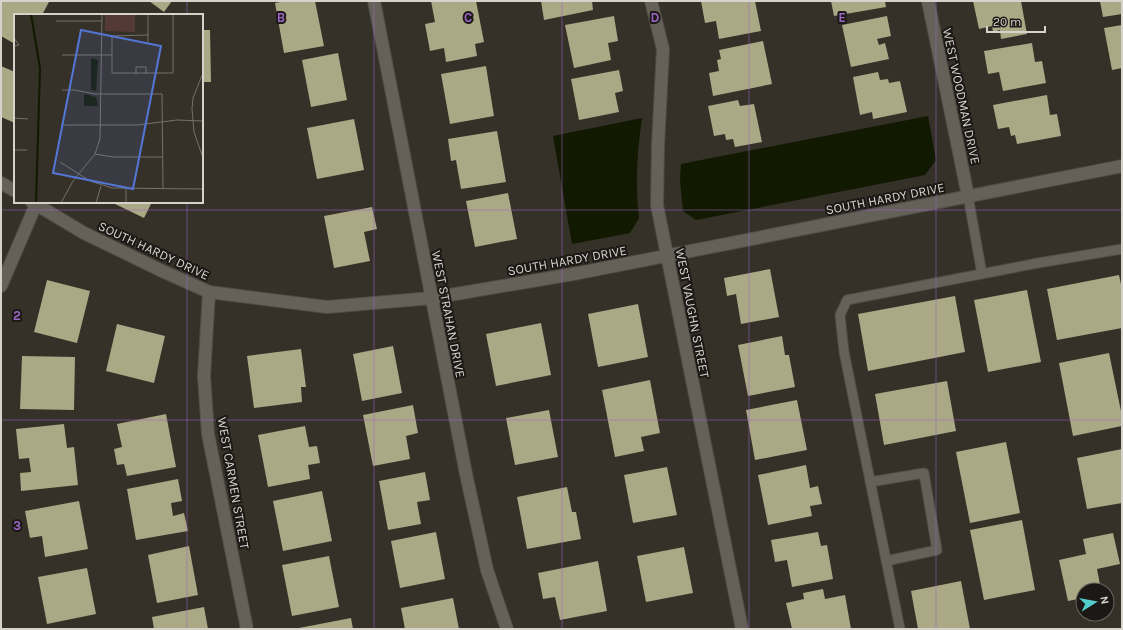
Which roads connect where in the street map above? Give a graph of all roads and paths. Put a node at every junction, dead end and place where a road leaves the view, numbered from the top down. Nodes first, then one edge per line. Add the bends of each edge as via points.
1 (374, 1) edge
2 (651, 1) edge
3 (928, 1) edge
4 (1122, 166) edge
5 (1, 183) edge
6 (14, 190) edge
7 (968, 196) junction
8 (35, 203) edge
9 (1122, 249) edge
10 (667, 256) junction
11 (982, 274) junction
12 (1, 286) edge
13 (209, 292) junction
14 (432, 298) junction
15 (870, 482) junction
16 (886, 561) junction
17 (247, 629) edge
18 (507, 629) edge
19 (742, 629) edge
20 (900, 629) edge

1 - 14 street, WEST STRAHAN DRIVE
2 - 10 street, WEST VAUGHN STREET via 663,49 657,205
3 - 7 street, WEST WOODMAN DRIVE
4 - 7 street, SOUTH HARDY DRIVE
5 - 6 street
7 - 10 street, SOUTH HARDY DRIVE
7 - 11 lane
8 - 12 street
8 - 13 street, SOUTH HARDY DRIVE via 84,233
9 - 11 lane
10 - 14 street, SOUTH HARDY DRIVE
10 - 19 street, WEST VAUGHN STREET
11 - 15 lane via 847,300 840,315 844,352
13 - 14 street, SOUTH HARDY DRIVE via 328,307
13 - 17 street, WEST CARMEN STREET via 204,376 208,434
14 - 18 street, WEST STRAHAN DRIVE via 487,570
15 - 16 lane
15 - 16 lane via 924,473 937,550
16 - 20 lane

